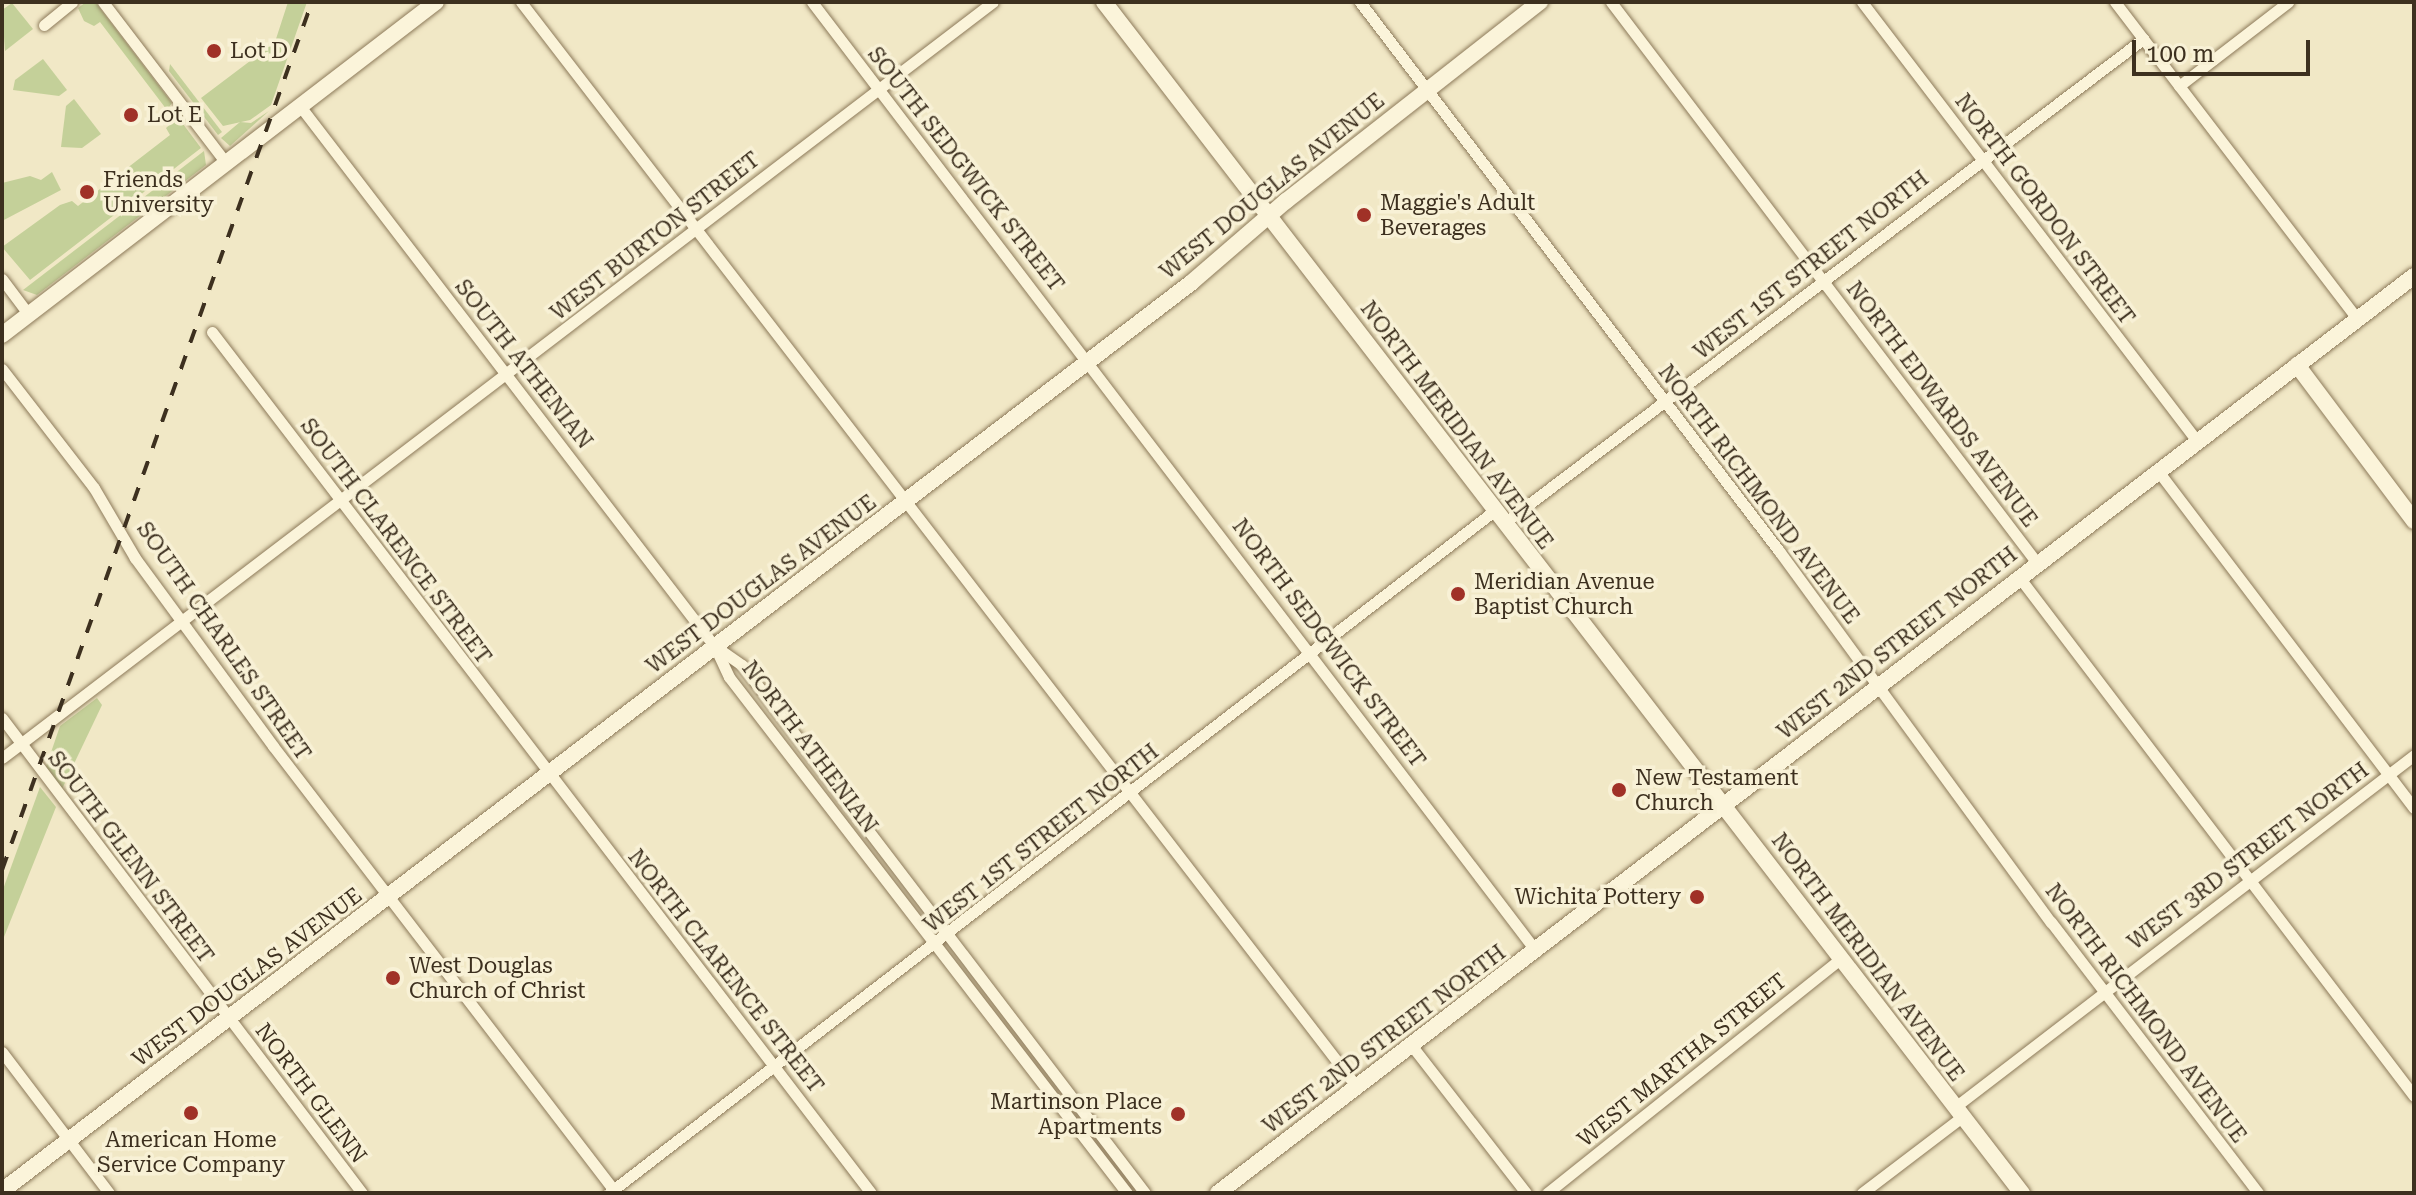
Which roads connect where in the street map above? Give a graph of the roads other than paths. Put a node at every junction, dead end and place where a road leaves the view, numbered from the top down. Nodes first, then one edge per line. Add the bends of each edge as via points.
1 (72, 2) edge
2 (103, 2) edge
3 (436, 2) edge
4 (521, 2) edge
5 (812, 2) edge
6 (993, 2) edge
7 (1104, 2) edge
8 (1360, 2) edge
9 (1540, 2) edge
10 (1611, 2) edge
11 (1862, 2) edge
12 (2115, 2) edge
13 (2288, 2) edge
14 (44, 25) dead end
15 (2143, 39) junction
16 (2179, 86) junction
17 (879, 88) junction
18 (1427, 88) junction
19 (300, 106) junction
20 (1982, 159) junction
21 (226, 163) junction
22 (1269, 215) junction
23 (695, 230) junction
24 (2414, 276) edge
25 (2, 279) edge
26 (1824, 281) junction
27 (29, 315) junction
28 (2357, 319) junction
29 (212, 332) dead end
30 (2, 335) edge
31 (1089, 361) junction
32 (2297, 365) junction
33 (2, 369) edge
34 (508, 374) junction
35 (1665, 403) junction
36 (2197, 441) junction
37 (2158, 471) junction
38 (342, 501) junction
39 (904, 502) junction
40 (1499, 517) junction
41 (2414, 521) edge
42 (2037, 563) junction
43 (2019, 577) junction
44 (181, 622) junction
45 (715, 647) junction
46 (1312, 654) junction
47 (1878, 687) junction
48 (2, 718) edge
49 (21, 743) junction
50 (2414, 755) edge
51 (2, 758) edge
52 (548, 774) junction
53 (2388, 774) junction
54 (1128, 795) junction
55 (1724, 806) junction
56 (2414, 808) edge
57 (2250, 881) junction
58 (389, 896) junction
59 (948, 934) junction
60 (935, 944) junction
61 (1536, 951) junction
62 (1841, 958) junction
63 (2104, 992) junction
64 (229, 1018) junction
65 (1412, 1046) junction
66 (2, 1052) edge
67 (774, 1067) junction
68 (1357, 1087) junction
69 (2414, 1096) edge
70 (1959, 1112) junction
71 (68, 1140) junction
72 (2, 1191) edge
73 (613, 1192) edge
74 (109, 1193) edge
75 (362, 1193) edge
76 (871, 1193) edge
77 (1127, 1193) edge
78 (1145, 1193) edge
79 (1218, 1193) edge
80 (1526, 1193) edge
81 (1547, 1193) edge
82 (1862, 1193) edge
83 (2022, 1193) edge
84 (2258, 1193) edge

1 - 14 street
2 - 21 street
3 - 19 main road
4 - 23 street
5 - 17 street, SOUTH SEDGWICK STREET
6 - 17 street, WEST BURTON STREET
7 - 22 main road, NORTH MERIDIAN AVENUE
8 - 18 street, NORTH RICHMOND AVENUE
9 - 18 main road, WEST DOUGLAS AVENUE
10 - 26 street, NORTH EDWARDS AVENUE
11 - 20 street, NORTH GORDON STREET
12 - 15 street
13 - 16 street
15 - 16 street
15 - 20 street, WEST 1ST STREET NORTH
16 - 28 street
17 - 23 street, WEST BURTON STREET
17 - 31 street, SOUTH SEDGWICK STREET
18 - 22 main road, WEST DOUGLAS AVENUE
18 - 35 street, NORTH RICHMOND AVENUE
19 - 21 main road
19 - 34 street, SOUTH ATHENIAN
20 - 26 street, WEST 1ST STREET NORTH
20 - 36 street, NORTH GORDON STREET
21 - 27 main road
22 - 31 main road, WEST DOUGLAS AVENUE
22 - 40 main road, NORTH MERIDIAN AVENUE
23 - 34 street, WEST BURTON STREET
23 - 39 street
24 - 28 main road, WEST 2ND STREET NORTH
25 - 27 street
26 - 35 street, WEST 1ST STREET NORTH
26 - 42 street, NORTH EDWARDS AVENUE
27 - 30 main road
28 - 32 main road, WEST 2ND STREET NORTH
29 - 38 street, SOUTH CLARENCE STREET
31 - 39 main road, WEST DOUGLAS AVENUE
31 - 46 street, NORTH SEDGWICK STREET
32 - 36 main road, WEST 2ND STREET NORTH
32 - 41 main road
33 - 44 street, SOUTH CHARLES STREET via 94,488
34 - 38 street, WEST BURTON STREET
34 - 45 street, SOUTH ATHENIAN
35 - 40 street, WEST 1ST STREET NORTH
35 - 47 street, NORTH RICHMOND AVENUE
36 - 37 main road, WEST 2ND STREET NORTH
37 - 42 main road, WEST 2ND STREET NORTH
37 - 53 street
38 - 44 street, WEST BURTON STREET
38 - 52 street, SOUTH CLARENCE STREET
39 - 45 main road, WEST DOUGLAS AVENUE
39 - 54 street
40 - 46 street, WEST 1ST STREET NORTH
40 - 55 main road, NORTH MERIDIAN AVENUE
42 - 43 main road, WEST 2ND STREET NORTH
43 - 47 main road, WEST 2ND STREET NORTH
43 - 57 street
44 - 49 street, WEST BURTON STREET
44 - 58 street, SOUTH CHARLES STREET
45 - 52 main road, WEST DOUGLAS AVENUE
45 - 59 street, NORTH ATHENIAN via 742,665
45 - 60 street, NORTH ATHENIAN via 729,677
46 - 54 street, WEST 1ST STREET NORTH
46 - 61 street, NORTH SEDGWICK STREET
47 - 55 main road, WEST 2ND STREET NORTH
47 - 63 street, NORTH RICHMOND AVENUE
48 - 49 street, SOUTH GLENN STREET
49 - 51 street, WEST BURTON STREET
49 - 64 street, SOUTH GLENN STREET
50 - 53 street, WEST 3RD STREET NORTH
52 - 58 main road, WEST DOUGLAS AVENUE
52 - 67 street, NORTH CLARENCE STREET
53 - 56 street
53 - 57 street, WEST 3RD STREET NORTH
54 - 59 street, WEST 1ST STREET NORTH
54 - 68 street
55 - 61 main road, WEST 2ND STREET NORTH
55 - 62 main road, NORTH MERIDIAN AVENUE
57 - 63 street, WEST 3RD STREET NORTH
57 - 69 street
58 - 64 main road, WEST DOUGLAS AVENUE
58 - 73 street, SOUTH CHARLES STREET
59 - 60 street, WEST 1ST STREET NORTH
59 - 78 street, NORTH ATHENIAN
60 - 67 street, WEST 1ST STREET NORTH
60 - 77 street, NORTH ATHENIAN
61 - 65 main road, WEST 2ND STREET NORTH
62 - 70 main road, NORTH MERIDIAN AVENUE
62 - 81 street, WEST MARTHA STREET
63 - 70 street, WEST 3RD STREET NORTH
63 - 84 street, NORTH RICHMOND AVENUE
64 - 71 main road, WEST DOUGLAS AVENUE
64 - 75 street, NORTH GLENN
65 - 68 main road, WEST 2ND STREET NORTH
65 - 80 street
66 - 71 street
67 - 73 street, WEST 1ST STREET NORTH
67 - 76 street, NORTH CLARENCE STREET
68 - 79 main road, WEST 2ND STREET NORTH
70 - 82 street, WEST 3RD STREET NORTH
70 - 83 main road, NORTH MERIDIAN AVENUE
71 - 72 main road, WEST DOUGLAS AVENUE
71 - 74 street

